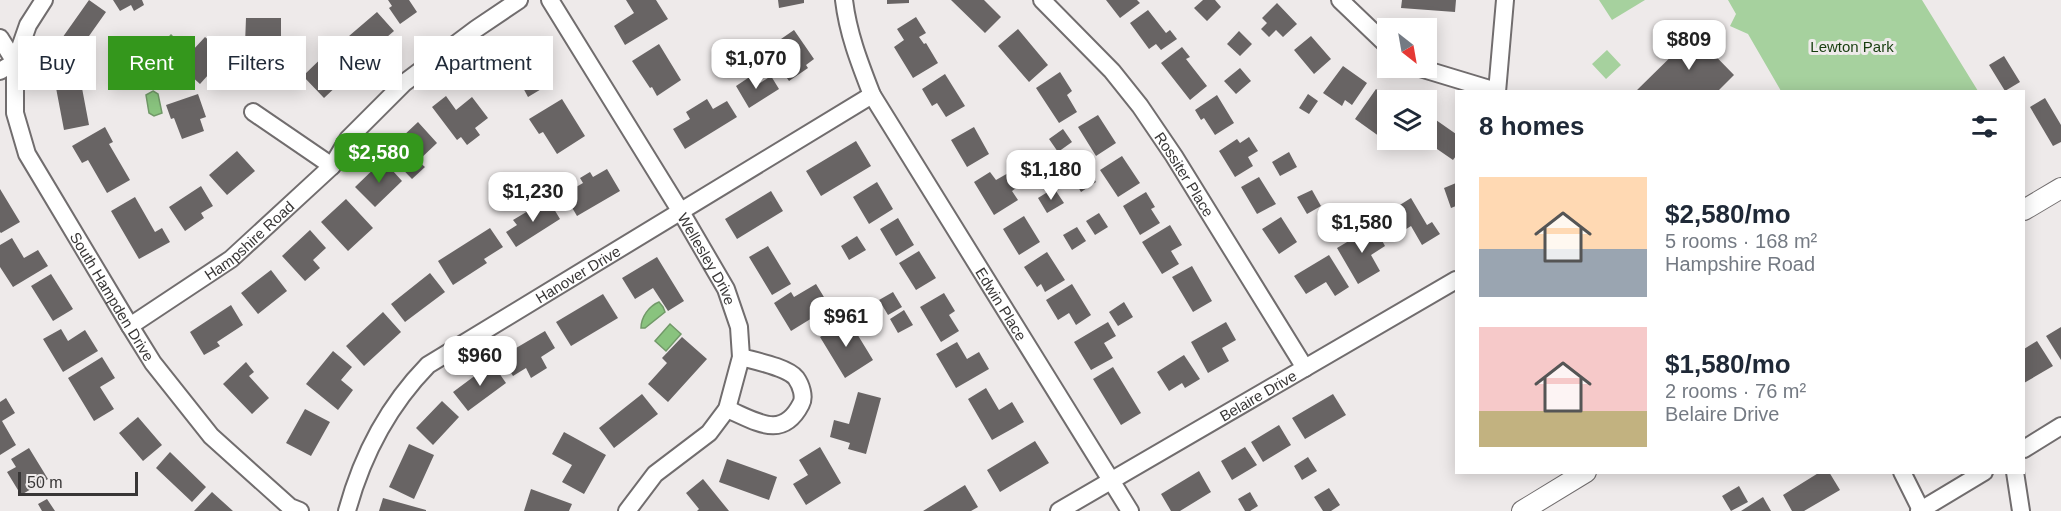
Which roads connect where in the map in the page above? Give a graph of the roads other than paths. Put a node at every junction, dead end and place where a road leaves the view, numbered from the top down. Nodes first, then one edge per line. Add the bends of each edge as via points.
1 (44, 0) edge
2 (519, 0) edge
3 (550, 0) edge
4 (844, 0) edge
5 (1042, 0) edge
6 (1340, 0) edge
7 (1505, 0) edge
8 (1377, 35) edge
9 (0, 38) edge
10 (15, 62) junction
11 (0, 71) edge
12 (1437, 73) edge
13 (1494, 90) edge
14 (1497, 90) edge
15 (872, 95) junction
16 (253, 112) dead end
17 (332, 166) junction
18 (2061, 188) edge
19 (2025, 209) edge
20 (681, 212) junction
21 (1455, 281) edge
22 (130, 326) junction
23 (741, 357) junction
24 (1305, 368) junction
25 (727, 409) junction
26 (2061, 426) edge
27 (2025, 448) edge
28 (1583, 474) edge
29 (1903, 474) edge
30 (1981, 474) edge
31 (2015, 474) edge
32 (1112, 479) junction
33 (300, 511) edge
34 (347, 511) edge
35 (627, 511) edge
36 (1059, 511) edge
37 (1130, 511) edge
38 (1522, 511) edge
39 (1920, 511) edge
40 (2021, 511) edge

1 - 10 street via 28,25
2 - 17 street, Hampshire Road via 404,83 348,139
3 - 20 street, Wellesley Drive
4 - 15 street, Edwin Place via 855,51
5 - 24 street, Rossiter Place via 1112,71 1146,114
6 - 8 street
7 - 14 street
9 - 10 street
10 - 11 street
10 - 22 street, South Hampden Drive via 15,113 27,154
12 - 13 street
15 - 20 street, Hanover Drive
15 - 32 street, Edwin Place
16 - 17 street
17 - 22 street, Hampshire Road via 231,259
18 - 19 street
20 - 23 street, Wellesley Drive via 726,289 739,327
20 - 34 street, Hanover Drive via 428,365 403,393 370,444
21 - 24 street, Belaire Drive
22 - 33 street, South Hampden Drive via 153,363 211,436 290,507
23 - 25 street, Wellesley Drive
23 - 25 street via 796,378 803,400 787,424 776,427
24 - 32 street, Belaire Drive
25 - 35 street, Wellesley Drive via 709,433 655,474
26 - 27 street
28 - 38 street
29 - 39 street
30 - 39 street
31 - 40 street
32 - 36 street, Belaire Drive
32 - 37 street, Edwin Place

